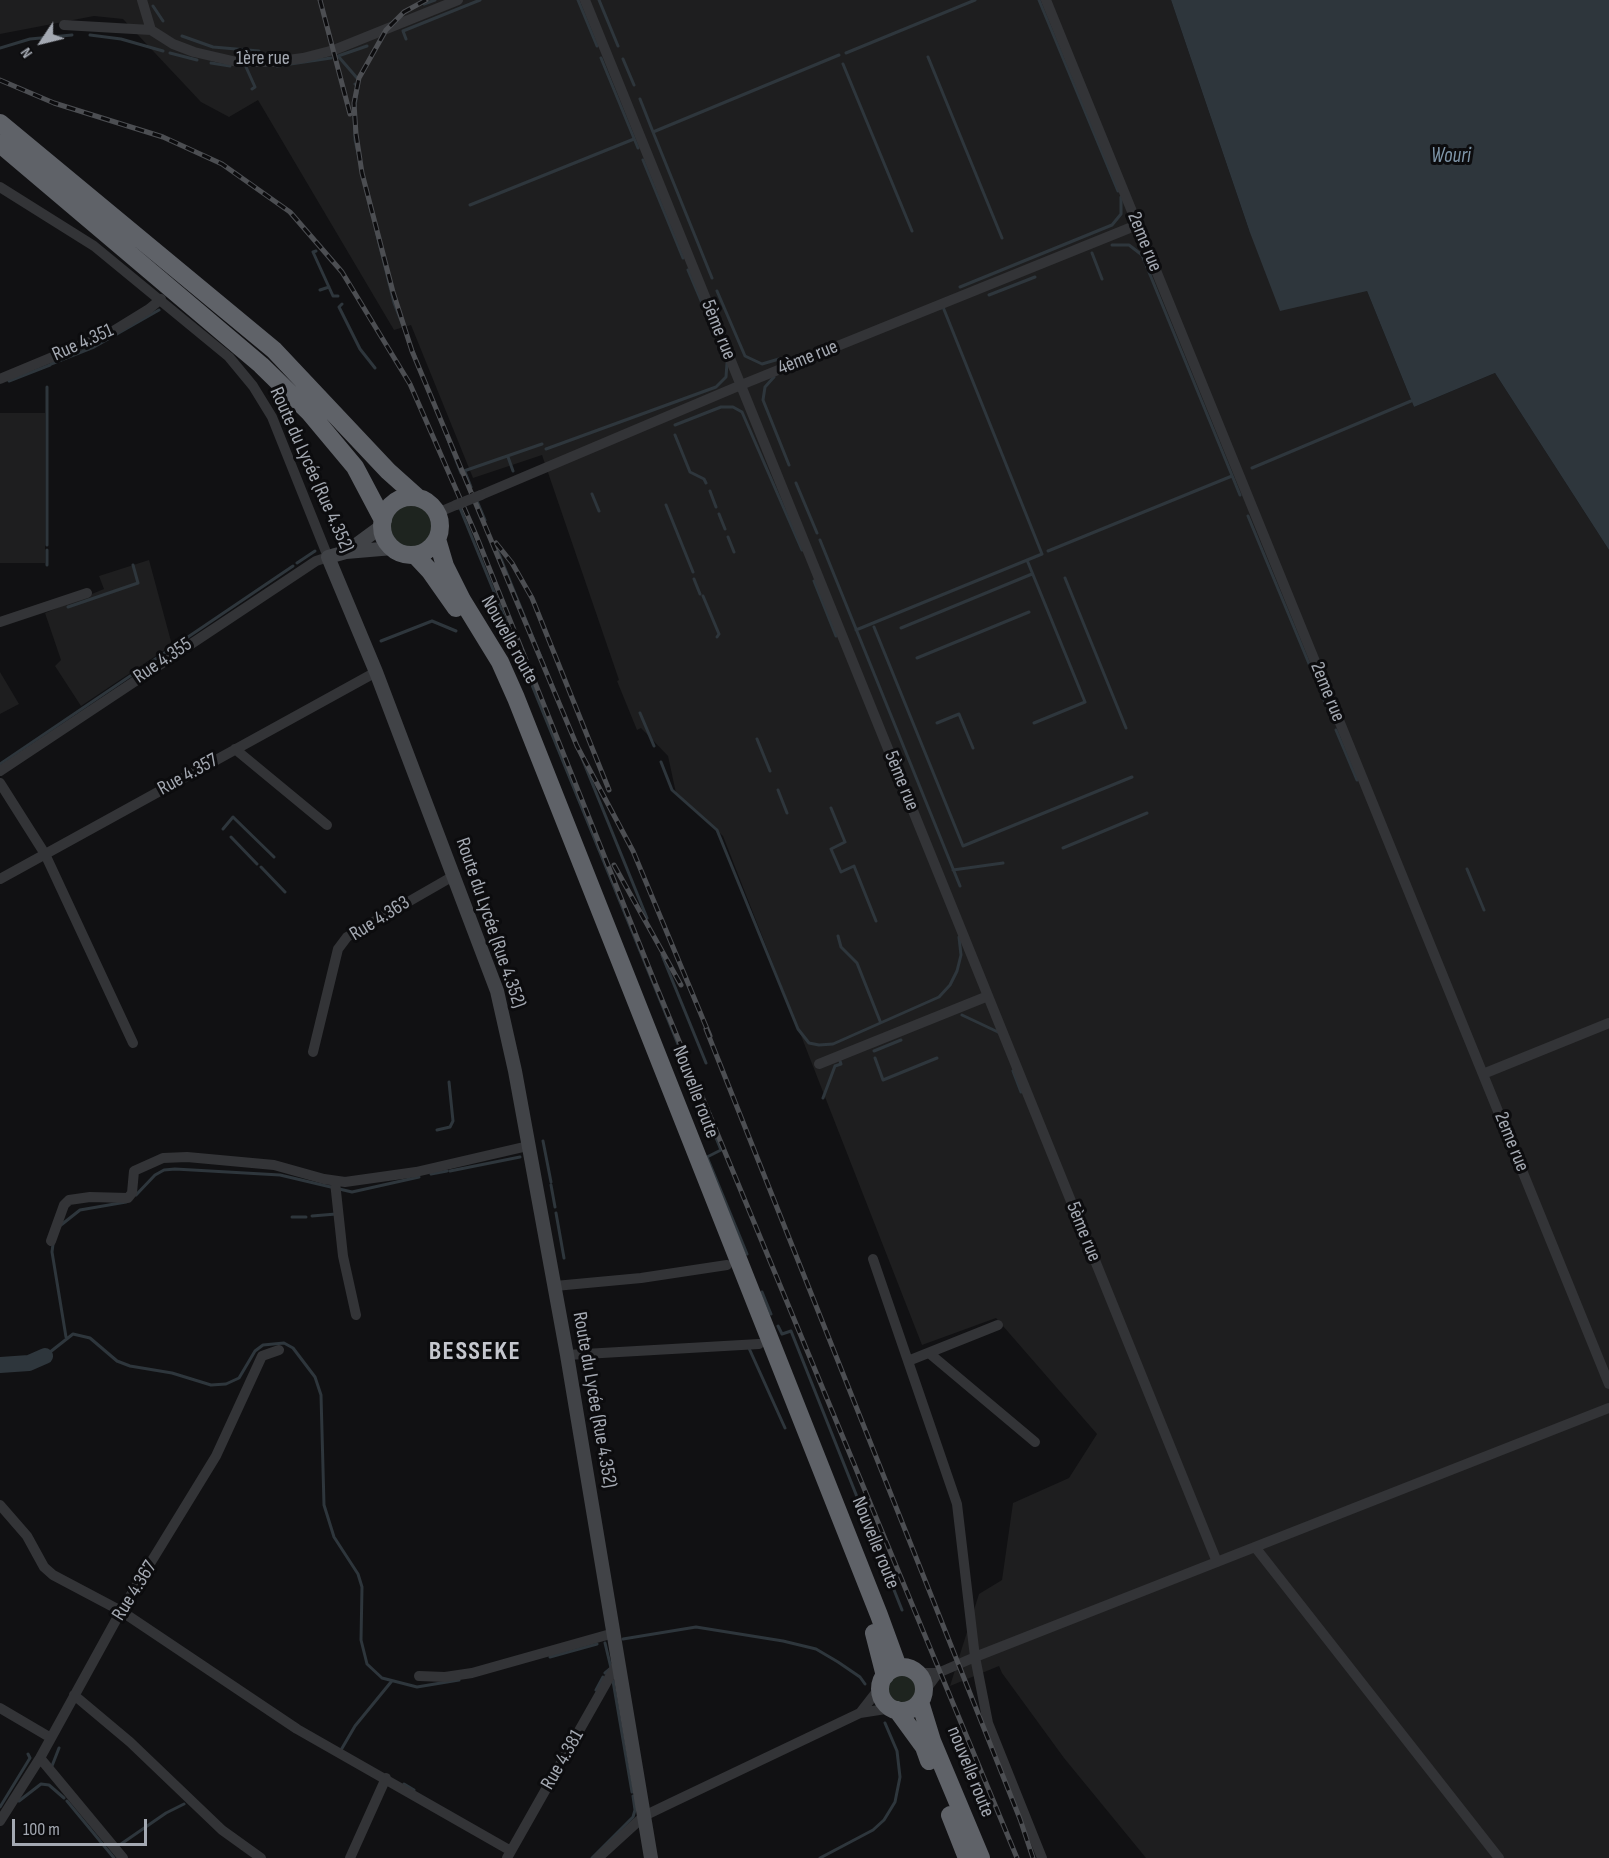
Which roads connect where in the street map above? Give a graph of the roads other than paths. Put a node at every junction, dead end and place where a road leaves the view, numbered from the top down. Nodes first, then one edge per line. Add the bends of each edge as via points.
1 (142, 0) edge
2 (458, 0) edge
3 (585, 0) edge
4 (1046, 0) edge
5 (64, 25) dead end
6 (151, 30) junction
7 (0, 123) edge
8 (0, 144) edge
9 (0, 186) edge
10 (1137, 225) junction
11 (161, 298) junction
12 (0, 379) edge
13 (741, 385) junction
14 (417, 497) junction
15 (437, 513) junction
16 (382, 523) junction
17 (437, 539) junction
18 (393, 548) junction
19 (346, 552) junction
20 (415, 555) junction
21 (328, 557) junction
22 (87, 593) dead end
23 (0, 622) edge
24 (376, 672) junction
25 (235, 749) junction
26 (0, 771) edge
27 (0, 783) edge
28 (327, 825) dead end
29 (45, 854) junction
30 (455, 875) junction
31 (0, 879) edge
32 (988, 996) junction
33 (1609, 1023) edge
34 (133, 1043) dead end
35 (313, 1052) dead end
36 (819, 1064) dead end
37 (1483, 1074) junction
38 (528, 1146) junction
39 (335, 1182) junction
40 (718, 1228) junction
41 (51, 1241) dead end
42 (873, 1259) dead end
43 (728, 1265) junction
44 (555, 1286) junction
45 (356, 1315) dead end
46 (998, 1325) dead end
47 (759, 1344) junction
48 (279, 1350) dead end
49 (929, 1353) junction
50 (567, 1356) junction
51 (908, 1361) junction
52 (1609, 1384) edge
53 (1609, 1408) edge
54 (1035, 1442) dead end
55 (0, 1505) edge
56 (1255, 1547) junction
57 (1217, 1562) junction
58 (121, 1611) junction
59 (614, 1633) junction
60 (975, 1657) junction
61 (618, 1662) junction
62 (917, 1673) junction
63 (938, 1673) junction
64 (419, 1676) dead end
65 (888, 1676) junction
66 (74, 1695) junction
67 (922, 1697) junction
68 (0, 1708) edge
69 (894, 1709) junction
70 (860, 1713) junction
71 (51, 1738) junction
72 (40, 1758) junction
73 (386, 1778) junction
74 (644, 1816) junction
75 (0, 1821) edge
76 (509, 1854) edge
77 (123, 1858) edge
78 (261, 1858) edge
79 (350, 1858) edge
80 (598, 1858) edge
81 (651, 1858) edge
82 (967, 1858) edge
83 (981, 1858) edge
84 (1042, 1858) edge
85 (1499, 1858) edge

1 - 6 street
2 - 6 street, 1ère rue via 333,50 273,62 237,62 194,52
3 - 13 street, 5ème rue
4 - 10 street, 2eme rue
5 - 6 street, 1ère rue
7 - 14 highway via 274,350
8 - 16 highway via 261,364 309,412 355,467
9 - 11 street, Route du Lycée (Rue 4.352) via 94,246
10 - 13 street, 4ème rue
10 - 37 street, 2eme rue
11 - 12 street, Rue 4.351 via 110,333
11 - 21 street, Route du Lycée (Rue 4.352) via 229,357 253,386 272,417
13 - 15 street, 4ème rue, bridge
13 - 32 street, 5ème rue
14 - 15 highway
14 - 16 highway via 395,502
15 - 17 highway
16 - 18 highway via 385,538
16 - 19 main road
17 - 20 highway via 428,550
17 - 40 highway, Nouvelle route via 445,566 516,698
18 - 19 main road
18 - 20 highway
19 - 21 main road
20 - 40 highway, Nouvelle route via 455,607 508,703
21 - 24 main road, Route du Lycée (Rue 4.352)
21 - 26 street, Rue 4.355 via 316,561
22 - 23 street
24 - 25 street, Rue 4.357
24 - 30 main road, Route du Lycée (Rue 4.352)
25 - 28 street
25 - 29 street, Rue 4.357
27 - 29 street
29 - 31 street, Rue 4.357
29 - 34 street
30 - 35 street, Rue 4.363 via 347,937 338,949
30 - 38 main road, Route du Lycée (Rue 4.352) via 497,991
32 - 36 street
32 - 57 street, 5ème rue
33 - 37 street
37 - 52 street, 2eme rue
38 - 39 street via 416,1172
38 - 44 main road, Route du Lycée (Rue 4.352)
39 - 41 street via 274,1165 163,1158 134,1171 128,1198 69,1200
39 - 45 street via 343,1256
40 - 43 highway, Nouvelle route
40 - 65 highway, Nouvelle route via 879,1615
42 - 51 street
43 - 44 street
43 - 47 highway, Nouvelle route
44 - 50 main road, Route du Lycée (Rue 4.352)
46 - 49 street
47 - 50 street
47 - 65 highway, Nouvelle route
48 - 58 street, Rue 4.367 via 262,1356 216,1456
49 - 51 street
49 - 54 street
50 - 59 main road, Route du Lycée (Rue 4.352)
51 - 60 street via 957,1504
53 - 56 street
55 - 58 street via 27,1536 48,1572
56 - 57 street
56 - 85 street
57 - 60 street
58 - 66 street, Rue 4.367
58 - 73 street via 297,1729
59 - 61 main road, Route du Lycée (Rue 4.352)
59 - 64 street via 472,1673
60 - 63 street
60 - 84 street via 988,1723
61 - 74 main road, Route du Lycée (Rue 4.352)
61 - 76 street, Rue 4.381
62 - 63 street
62 - 65 highway via 908,1668
62 - 67 highway via 923,1682
63 - 67 street
65 - 69 highway via 882,1696
65 - 70 street
66 - 71 street, Rue 4.367
66 - 78 street via 130,1742 222,1830
67 - 69 highway via 912,1708
67 - 83 highway, nouvelle route via 932,1741
68 - 71 street
69 - 70 street
69 - 82 highway, nouvelle route via 924,1747
70 - 74 street
71 - 72 street, Rue 4.367
72 - 75 street, Rue 4.367
72 - 77 street
73 - 76 street
73 - 79 street
74 - 80 street
74 - 81 main road, Route du Lycée (Rue 4.352)

